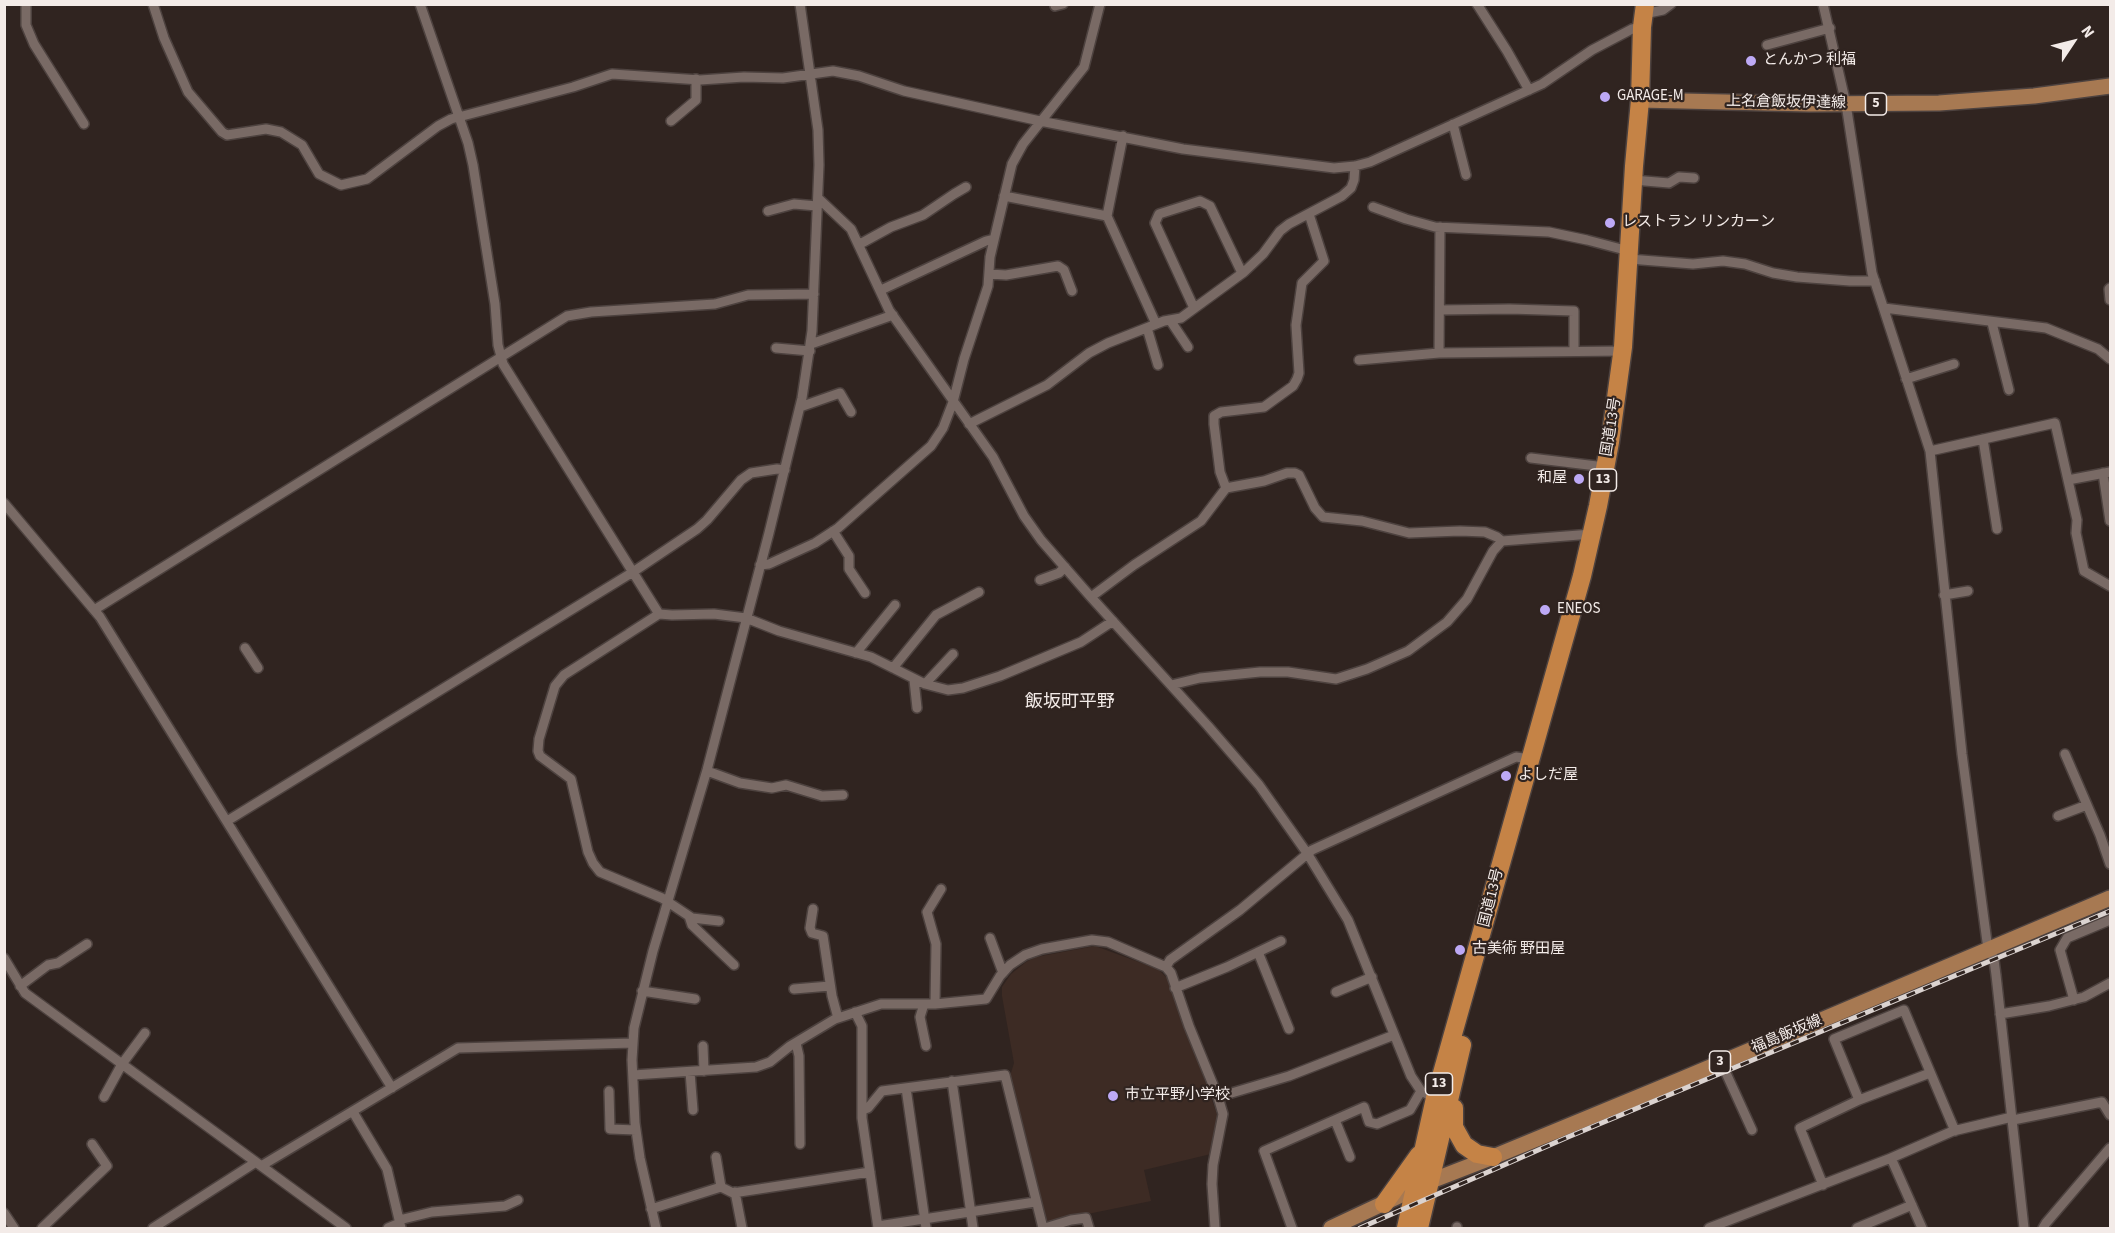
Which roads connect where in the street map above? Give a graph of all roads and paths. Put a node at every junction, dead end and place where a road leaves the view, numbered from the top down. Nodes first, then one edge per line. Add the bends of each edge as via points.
1 (26, 4) edge
2 (153, 4) edge
3 (420, 4) edge
4 (800, 4) edge
5 (1100, 4) edge
6 (1477, 4) edge
7 (1671, 4) edge
8 (1823, 4) edge
9 (1644, 15) edge
10 (1830, 28) junction
11 (1767, 45) dead end
12 (810, 73) junction
13 (696, 80) junction
14 (2110, 86) edge
15 (1528, 90) junction
16 (1640, 100) junction
17 (1846, 104) junction
18 (459, 116) junction
19 (671, 121) dead end
20 (1040, 121) junction
21 (84, 124) dead end
22 (1453, 124) junction
23 (1123, 136) junction
24 (1355, 165) junction
25 (1466, 174) dead end
26 (1694, 178) dead end
27 (1633, 180) junction
28 (966, 187) dead end
29 (1004, 196) junction
30 (818, 202) junction
31 (1373, 207) dead end
32 (768, 211) dead end
33 (1309, 214) junction
34 (1107, 216) junction
35 (1440, 227) junction
36 (994, 239) junction
37 (860, 244) junction
38 (1629, 255) junction
39 (1242, 273) junction
40 (989, 274) junction
41 (1875, 281) junction
42 (2110, 288) edge
43 (881, 290) junction
44 (1072, 291) dead end
45 (814, 294) junction
46 (2110, 300) edge
47 (1194, 308) junction
48 (1884, 308) junction
49 (1440, 310) junction
50 (893, 315) junction
51 (1170, 320) junction
52 (1992, 323) junction
53 (1151, 326) junction
54 (810, 347) junction
55 (1188, 347) dead end
56 (776, 348) dead end
57 (1574, 351) junction
58 (1623, 351) junction
59 (1439, 353) junction
60 (501, 356) junction
61 (2110, 359) edge
62 (1359, 360) dead end
63 (1954, 364) dead end
64 (1158, 365) dead end
65 (1906, 379) junction
66 (2009, 390) dead end
67 (953, 402) junction
68 (800, 407) junction
69 (851, 412) dead end
70 (969, 424) junction
71 (1983, 439) junction
72 (1930, 451) junction
73 (1531, 458) dead end
74 (1605, 467) junction
75 (784, 470) junction
76 (2107, 473) edge
77 (2068, 480) junction
78 (1226, 488) junction
79 (4, 503) edge
80 (2110, 521) edge
81 (1997, 529) dead end
82 (833, 531) junction
83 (1592, 534) junction
84 (1502, 541) junction
85 (760, 565) junction
86 (1065, 567) junction
87 (633, 572) junction
88 (1040, 580) dead end
89 (2110, 586) edge
90 (1968, 591) dead end
91 (979, 592) dead end
92 (865, 593) dead end
93 (1944, 595) junction
94 (1091, 597) junction
95 (895, 605) dead end
96 (94, 610) junction
97 (659, 614) junction
98 (746, 618) junction
99 (1113, 621) junction
100 (245, 648) dead end
101 (856, 653) junction
102 (953, 654) dead end
103 (258, 668) dead end
104 (893, 668) junction
105 (914, 680) junction
106 (925, 684) junction
107 (1171, 685) junction
108 (917, 708) dead end
109 (2065, 754) dead end
110 (1530, 759) junction
111 (707, 771) junction
112 (843, 795) dead end
113 (2087, 805) junction
114 (2058, 816) dead end
115 (227, 821) junction
116 (1307, 853) junction
117 (2110, 864) edge
118 (941, 889) dead end
119 (2110, 898) edge
120 (669, 902) junction
121 (813, 909) dead end
122 (689, 916) junction
123 (2110, 920) edge
124 (719, 921) dead end
125 (990, 938) dead end
126 (1281, 941) dead end
127 (1480, 943) junction
128 (87, 944) dead end
129 (1990, 950) junction
130 (1258, 952) junction
131 (4, 958) edge
132 (734, 964) dead end
133 (1166, 967) junction
134 (1003, 973) junction
135 (1372, 977) junction
136 (2110, 983) edge
137 (20, 986) junction
138 (830, 986) junction
139 (1175, 988) junction
140 (794, 990) dead end
141 (642, 991) junction
142 (1336, 992) dead end
143 (694, 999) dead end
144 (2074, 1000) junction
145 (924, 1004) junction
146 (935, 1004) junction
147 (855, 1012) junction
148 (2000, 1014) junction
149 (1469, 1017) junction
150 (838, 1018) junction
151 (1290, 1029) dead end
152 (145, 1033) dead end
153 (1394, 1035) junction
154 (633, 1043) junction
155 (796, 1043) junction
156 (703, 1046) dead end
157 (926, 1046) dead end
158 (1721, 1062) junction
159 (122, 1064) junction
160 (704, 1071) junction
161 (690, 1072) junction
162 (1930, 1072) junction
163 (633, 1075) junction
164 (952, 1082) junction
165 (393, 1088) junction
166 (906, 1088) junction
167 (609, 1091) dead end
168 (1428, 1095) junction
169 (104, 1097) dead end
170 (1218, 1097) junction
171 (1859, 1100) junction
172 (693, 1110) dead end
173 (862, 1110) junction
174 (352, 1112) junction
175 (2110, 1115) edge
176 (2012, 1118) junction
177 (1335, 1120) junction
178 (636, 1130) junction
179 (1752, 1130) dead end
180 (1955, 1131) junction
181 (92, 1144) dead end
182 (800, 1144) dead end
183 (1425, 1145) junction
184 (2110, 1148) edge
185 (716, 1157) dead end
186 (1350, 1157) dead end
187 (1493, 1157) junction
188 (1891, 1158) junction
189 (258, 1164) junction
190 (870, 1172) junction
191 (1423, 1185) junction
192 (1824, 1185) junction
193 (721, 1186) junction
194 (735, 1192) junction
195 (518, 1200) dead end
196 (1035, 1202) junction
197 (1384, 1204) junction
198 (1912, 1205) junction
199 (651, 1209) junction
200 (970, 1210) junction
201 (4, 1214) edge
202 (925, 1218) junction
203 (400, 1224) edge
204 (878, 1227) edge
205 (14, 1228) edge
206 (42, 1228) edge
207 (153, 1228) edge
208 (346, 1228) edge
209 (388, 1228) edge
210 (656, 1228) edge
211 (742, 1228) edge
212 (926, 1228) edge
213 (973, 1228) edge
214 (1044, 1228) edge
215 (1089, 1228) edge
216 (1215, 1228) edge
217 (1292, 1228) edge
218 (1331, 1228) edge
219 (1406, 1228) edge
220 (1419, 1228) edge
221 (1709, 1228) edge
222 (1857, 1228) edge
223 (1922, 1228) edge
224 (2024, 1228) edge
225 (2043, 1228) edge

1 - 21 street via 26,25 34,44
2 - 18 street via 188,92 222,132 281,132 302,145 319,174 341,185 367,179 438,126
3 - 18 street
4 - 12 street
5 - 20 street via 1084,67
6 - 15 street
7 - 9 street
8 - 10 street
9 - 15 street via 1632,29
9 - 16 highway, 国道13号 / 13
10 - 11 street
10 - 17 street
12 - 13 street via 783,78
12 - 20 street via 833,71 859,76 904,92
12 - 30 street via 818,130
13 - 18 street via 612,74
13 - 19 street via 696,100
14 - 17 main road, 上名倉飯坂伊達線 / 5 via 1939,103
15 - 22 street
16 - 17 main road, 上名倉飯坂伊達線 / 5
16 - 27 highway, 国道13号 / 13
17 - 41 street
18 - 60 street via 473,165
20 - 23 street
20 - 29 street via 1012,164
22 - 24 street via 1370,162
22 - 25 street
23 - 24 street via 1183,149 1281,162 1334,168
23 - 34 street
24 - 33 street via 1351,188
26 - 27 street via 1679,177 1669,183
27 - 38 highway, 国道13号 / 13
28 - 37 street via 923,215 891,226
29 - 34 street
29 - 36 street
30 - 32 street
30 - 37 street via 851,230
30 - 45 street
31 - 35 street
33 - 39 street via 1280,231
33 - 78 street via 1324,261 1302,283 1296,325 1297,380 1264,407 1214,416 1220,472
34 - 53 street
35 - 38 street via 1549,232
35 - 49 street
36 - 40 street
36 - 43 street
37 - 43 street
38 - 41 street via 1693,264 1724,261 1797,277
38 - 58 highway, 国道13号 / 13
39 - 47 street
39 - 47 street via 1210,206 1200,201 1159,214 1155,223
40 - 44 street via 1058,267 1064,270
40 - 67 street
41 - 48 street
42 - 46 street
43 - 50 street
45 - 54 street
45 - 60 street via 748,295 715,304 567,316
47 - 51 street via 1181,318
48 - 52 street
48 - 65 street
49 - 57 street via 1574,311
49 - 59 street
50 - 54 street
50 - 67 street
51 - 53 street
51 - 55 street
52 - 61 street via 2046,328 2098,349
52 - 66 street
53 - 64 street
53 - 70 street via 1089,353 1047,385
54 - 56 street
54 - 68 street
57 - 58 street
57 - 59 street
58 - 74 highway, 国道13号 / 13
59 - 62 street
60 - 87 street
60 - 96 street
63 - 65 street
65 - 72 street
67 - 70 street
67 - 82 street via 931,446
68 - 69 street via 840,393
68 - 75 street
70 - 86 street via 993,457 1024,516
71 - 72 street
71 - 77 street via 2055,423
71 - 81 street
72 - 93 street
73 - 74 street
74 - 83 highway, 国道13号 / 13
75 - 85 street
75 - 87 street via 751,473 697,529
76 - 77 street
76 - 80 street
77 - 89 street via 2084,571
78 - 84 street via 1295,473 1323,517 1362,521 1409,533 1485,532
78 - 94 street via 1201,521
79 - 96 street
82 - 85 street via 815,543
82 - 92 street via 849,556 849,569
83 - 84 street
83 - 110 highway, 国道13号 / 13
84 - 107 street via 1467,599 1447,622 1394,658 1336,679 1260,672
85 - 98 street
86 - 88 street
86 - 94 street
87 - 97 street
87 - 115 street
90 - 93 street
91 - 104 street via 936,615
93 - 129 street
94 - 99 street
95 - 101 street
96 - 115 street
97 - 98 street
97 - 120 street via 564,675 555,686 538,751 572,779 588,852 600,872
98 - 101 street
98 - 111 street
99 - 106 street via 1081,642 973,686 948,690
99 - 107 street
100 - 103 street
101 - 104 street
102 - 106 street
104 - 105 street
105 - 106 street
105 - 108 street
107 - 116 street via 1258,785
109 - 113 street
110 - 116 street via 1516,757
110 - 127 highway, 国道13号 / 13
111 - 112 street via 740,783 772,788 786,785 822,796
111 - 120 street
113 - 114 street
113 - 117 street
115 - 165 street
116 - 133 street
116 - 135 street via 1348,920
118 - 146 street via 927,912 936,944
119 - 129 main road, 福島飯坂線 / 3
120 - 122 street
120 - 141 street
121 - 138 street via 810,928 812,933 823,936
122 - 124 street
122 - 132 street via 692,925
123 - 144 street via 2067,938 2060,950
125 - 134 street
126 - 130 street
127 - 149 highway, 国道13号 / 13
127 - 168 highway, 国道13号 / 13
128 - 137 street
129 - 148 street
129 - 158 main road, 福島飯坂線 / 3
130 - 139 street
130 - 151 street
131 - 137 street
133 - 134 street via 1108,942 1092,940 1025,955
133 - 139 street
134 - 146 street via 986,999
135 - 142 street
135 - 153 street
136 - 144 street
137 - 159 street
138 - 140 street
138 - 150 street
139 - 170 street
141 - 143 street
141 - 154 street
144 - 148 street
145 - 146 street
145 - 147 street via 881,1004
145 - 157 street via 920,1017
147 - 150 street
147 - 173 street via 862,1026
148 - 176 street
149 - 187 highway via 1454,1127 1470,1150
149 - 191 highway, 国道13号 / 13
150 - 155 street
152 - 159 street
153 - 168 street via 1412,1077
153 - 170 street via 1289,1076
154 - 163 street
154 - 165 street via 458,1048
155 - 160 street via 763,1065
155 - 182 street
156 - 160 street
158 - 179 street
158 - 187 main road, 福島飯坂線 / 3
159 - 169 street
159 - 189 street
160 - 161 street
161 - 163 street
161 - 172 street
162 - 171 street
162 - 171 street via 1904,1010 1834,1039
162 - 180 street
163 - 178 street
164 - 166 street
164 - 196 street via 1005,1074
164 - 200 street
165 - 174 street
166 - 173 street via 882,1091
166 - 202 street
167 - 178 street via 610,1130
168 - 177 street via 1410,1110 1377,1124 1369,1122 1364,1107
168 - 183 highway, 国道13号 / 13
170 - 216 street via 1223,1114 1213,1165
171 - 192 street via 1800,1128
173 - 190 street
174 - 189 street
174 - 203 street via 387,1169
175 - 176 street via 2102,1102
176 - 180 street
176 - 224 street
177 - 186 street
177 - 217 street via 1264,1151
178 - 199 street
180 - 188 street
181 - 206 street via 107,1166
183 - 191 highway, 国道13号 / 13
183 - 197 highway
184 - 225 street
185 - 193 street
187 - 191 main road, 福島飯坂線 / 3
188 - 192 street
188 - 198 street
189 - 207 street
189 - 208 street
190 - 194 street
190 - 204 street
191 - 197 main road, 福島飯坂線 / 3
191 - 219 highway, 国道13号 / 13
191 - 220 highway, 国道13号 / 13
192 - 221 street
193 - 194 street
193 - 199 street
194 - 211 street
195 - 203 street via 505,1206 432,1212
196 - 200 street
196 - 214 street
197 - 218 main road, 福島飯坂線 / 3
198 - 222 street
198 - 223 street
199 - 210 street
200 - 202 street
200 - 213 street
201 - 205 street
202 - 204 street
202 - 212 street
203 - 209 street
214 - 215 street via 1086,1218

